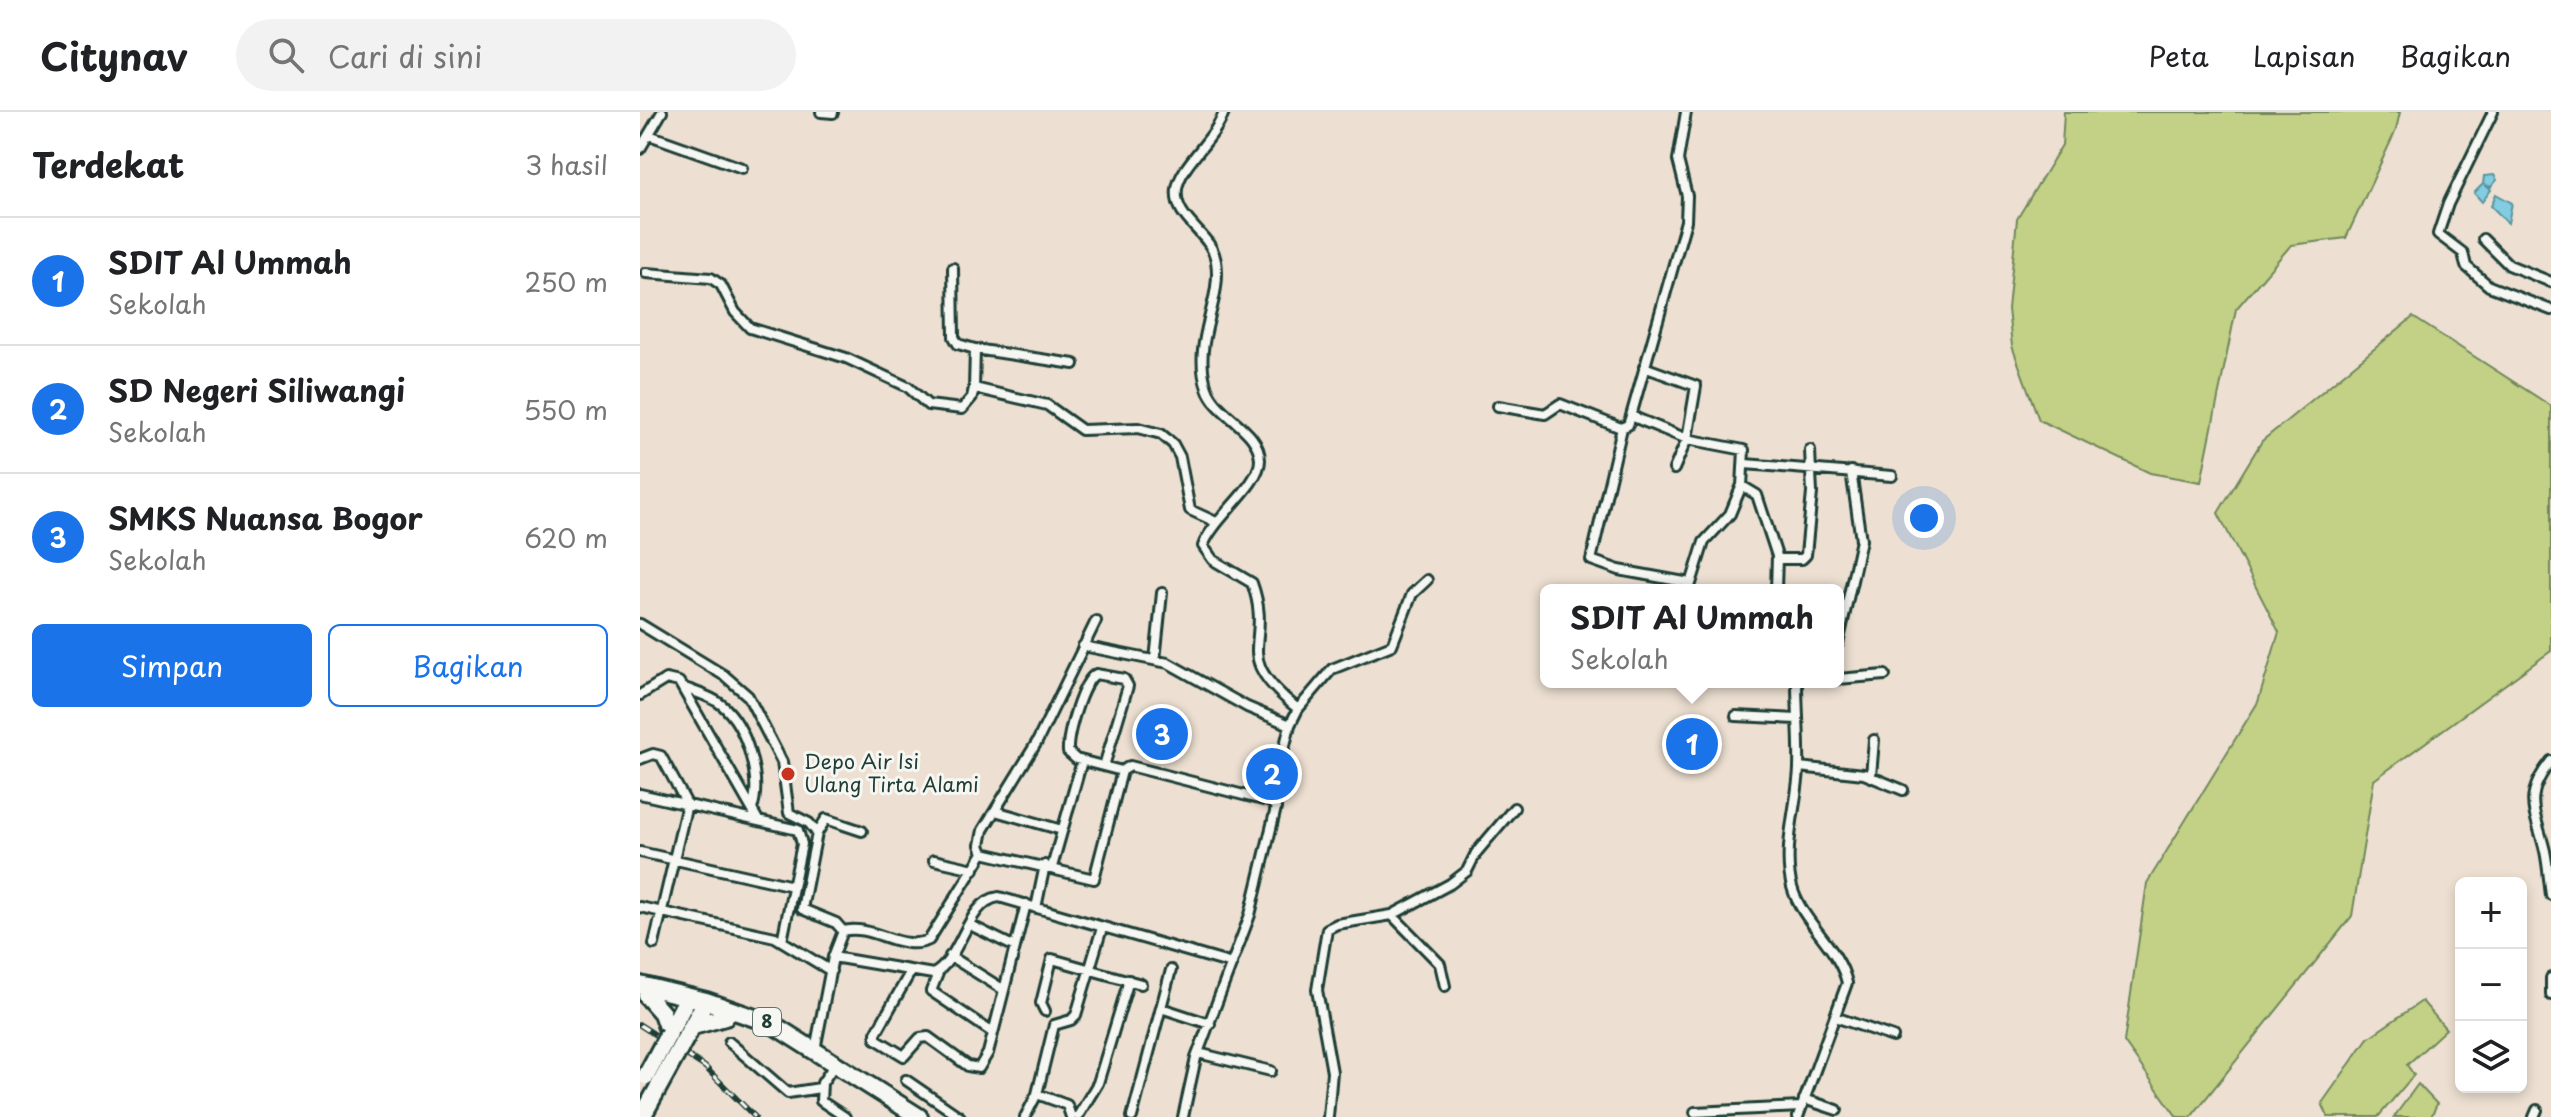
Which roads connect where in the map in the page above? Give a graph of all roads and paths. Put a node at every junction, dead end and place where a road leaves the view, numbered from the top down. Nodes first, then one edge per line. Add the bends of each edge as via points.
1 (662, 112) edge
2 (821, 112) edge
3 (1224, 112) edge
4 (1686, 112) edge
5 (2493, 112) edge
6 (833, 113) edge
7 (649, 135) junction
8 (640, 149) edge
9 (742, 168) dead end
10 (2483, 239) dead end
11 (953, 268) dead end
12 (646, 273) dead end
13 (2551, 282) edge
14 (2551, 310) edge
15 (975, 349) junction
16 (1074, 364) dead end
17 (1644, 367) junction
18 (974, 388) junction
19 (1498, 406) dead end
20 (1631, 416) junction
21 (1622, 428) junction
22 (1687, 439) junction
23 (1810, 450) dead end
24 (1745, 464) junction
25 (1674, 469) dead end
26 (1811, 471) junction
27 (1851, 471) junction
28 (1892, 476) dead end
29 (1742, 485) junction
30 (1216, 522) junction
31 (1777, 559) junction
32 (1427, 580) dead end
33 (1680, 584) edge
34 (1690, 584) edge
35 (1776, 584) edge
36 (1162, 593) dead end
37 (1844, 617) edge
38 (1096, 621) dead end
39 (640, 624) edge
40 (1083, 646) junction
41 (1155, 660) junction
42 (1885, 675) dead end
43 (1844, 678) edge
44 (682, 687) junction
45 (1797, 688) edge
46 (640, 695) edge
47 (1298, 709) junction
48 (1736, 716) dead end
49 (1797, 719) junction
50 (1290, 725) junction
51 (1874, 740) dead end
52 (640, 759) edge
53 (1082, 761) junction
54 (2551, 761) edge
55 (1104, 766) junction
56 (1799, 767) junction
57 (1122, 771) junction
58 (1871, 776) junction
59 (1903, 790) dead end
60 (640, 794) edge
61 (1271, 802) junction
62 (687, 804) junction
63 (1514, 808) dead end
64 (752, 809) junction
65 (995, 811) junction
66 (758, 820) junction
67 (1062, 830) junction
68 (862, 831) dead end
69 (817, 834) junction
70 (802, 837) junction
71 (640, 852) edge
72 (983, 853) junction
73 (674, 860) junction
74 (934, 860) dead end
75 (1048, 866) junction
76 (974, 869) junction
77 (793, 886) junction
78 (2551, 895) edge
79 (1026, 904) junction
80 (640, 907) edge
81 (1036, 908) junction
82 (663, 912) junction
83 (1392, 915) junction
84 (970, 925) junction
85 (1102, 928) junction
86 (843, 931) junction
87 (782, 941) junction
88 (654, 944) dead end
89 (1015, 947) junction
90 (950, 956) junction
91 (833, 957) junction
92 (1232, 964) junction
93 (1089, 969) junction
94 (1171, 970) dead end
95 (831, 971) junction
96 (911, 971) junction
97 (939, 971) junction
98 (2551, 978) edge
99 (1129, 980) junction
100 (1141, 984) dead end
101 (1445, 986) dead end
102 (1004, 990) junction
103 (642, 992) edge
104 (2551, 995) edge
105 (686, 1001) junction
106 (704, 1006) junction
107 (1161, 1008) junction
108 (1045, 1011) dead end
109 (725, 1017) junction
110 (1835, 1017) junction
111 (1210, 1024) junction
112 (690, 1031) junction
113 (669, 1033) junction
114 (993, 1033) junction
115 (1893, 1037) dead end
116 (729, 1042) dead end
117 (1198, 1053) junction
118 (822, 1056) junction
119 (1271, 1071) dead end
120 (906, 1080) dead end
121 (640, 1088) edge
122 (820, 1088) junction
123 (1037, 1094) junction
124 (1803, 1103) junction
125 (1837, 1110) dead end
126 (1695, 1112) dead end
127 (1076, 1116) edge
128 (642, 1117) edge
129 (845, 1117) edge
130 (919, 1117) edge
131 (960, 1117) edge
132 (1025, 1117) edge
133 (1132, 1117) edge
134 (1183, 1117) edge
135 (1328, 1117) edge
136 (1798, 1117) edge

1 - 7 street
2 - 6 street
3 - 30 street via 1214,136 1181,176 1176,194 1180,211 1206,236 1216,264 1217,289 1205,328 1206,387 1254,443 1260,460 1257,475
4 - 17 street via 1678,163 1686,190 1686,221
5 - 14 street via 2438,234 2463,253 2465,264 2489,286
7 - 8 street
7 - 9 street
10 - 13 street via 2509,265
11 - 15 street via 955,341
12 - 18 street via 711,278 750,328 846,358 908,387 928,405 962,409
15 - 16 street
15 - 18 street
17 - 20 street
17 - 22 street via 1696,386
18 - 30 street via 1047,405 1082,430 1138,428 1161,434 1180,457 1190,510
19 - 21 street via 1545,414 1560,404
20 - 21 street
20 - 22 street
21 - 33 street via 1591,560
22 - 24 street via 1743,449
22 - 25 street
23 - 26 street
24 - 26 street
24 - 29 street
26 - 27 street
26 - 31 street via 1806,555
27 - 28 street
27 - 37 street via 1861,540
29 - 31 street via 1757,495
29 - 34 street via 1730,514 1704,542
30 - 47 street via 1204,550 1252,583 1258,610 1256,662 1272,688
31 - 35 street
32 - 47 street via 1412,594 1392,645 1332,669
36 - 41 street
38 - 40 street
39 - 69 street via 741,687 782,762 789,813
40 - 41 street
40 - 65 street via 1037,742
41 - 50 street
42 - 43 street
44 - 46 street via 670,678
44 - 64 street
44 - 64 street via 720,704 731,717 755,767
45 - 49 street
47 - 50 street
48 - 49 street
49 - 56 street
50 - 61 street
51 - 58 street
52 - 62 street via 661,756
53 - 55 street
53 - 55 street via 1070,755 1068,743 1087,681 1096,674 1114,676 1125,681 1128,690
53 - 67 street
54 - 78 street via 2536,786 2533,809
55 - 57 street
56 - 58 street
56 - 110 street via 1791,882 1802,912 1846,979
57 - 61 street via 1130,766
57 - 75 street via 1094,879
58 - 59 street
60 - 62 street
61 - 92 street via 1276,808 1250,915
62 - 66 street
62 - 73 street
63 - 83 street via 1460,878
64 - 66 street
65 - 67 street
65 - 72 street via 981,836
66 - 70 street via 793,827
67 - 75 street
68 - 69 street via 826,819
69 - 70 street
69 - 86 street via 802,909
70 - 77 street
71 - 73 street
72 - 75 street
72 - 76 street
73 - 77 street
73 - 82 street
74 - 76 street
75 - 81 street
76 - 86 street via 929,940 919,944
77 - 87 street
79 - 81 street
79 - 84 street via 989,899
79 - 89 street
80 - 82 street
81 - 85 street
82 - 87 street
82 - 88 street
83 - 101 street via 1440,964
83 - 135 street via 1333,925 1325,933 1317,990 1332,1072
84 - 89 street
84 - 90 street
85 - 92 street
85 - 93 street
86 - 91 street
87 - 95 street
89 - 102 street
90 - 97 street
90 - 102 street
91 - 95 street
91 - 96 street
92 - 111 street
93 - 99 street
93 - 108 street via 1050,960 1041,1003
93 - 123 street via 1075,1017 1054,1025
94 - 107 street
95 - 118 street
96 - 97 street
96 - 114 street via 876,1033 881,1044 904,1056 920,1038 928,1037 977,1069 985,1062
97 - 114 street via 931,991
98 - 104 street
99 - 100 street
99 - 127 street via 1098,1083
102 - 114 street
103 - 105 highway, 8
103 - 113 highway via 662,1013
105 - 106 highway, 8
105 - 113 highway
106 - 109 highway, 8
106 - 112 highway
106 - 118 highway, 8 via 772,1024
107 - 111 street
107 - 133 street
109 - 112 highway
109 - 118 highway, 8
110 - 115 street
110 - 124 street
111 - 117 street
112 - 128 highway, bridge
113 - 121 highway, bridge
116 - 122 street via 788,1093
117 - 119 street
117 - 134 street
118 - 122 street
118 - 130 highway, 8
120 - 131 street
122 - 129 street via 826,1107
123 - 127 street via 1067,1105
123 - 132 street
124 - 125 street
124 - 126 street
124 - 136 street

